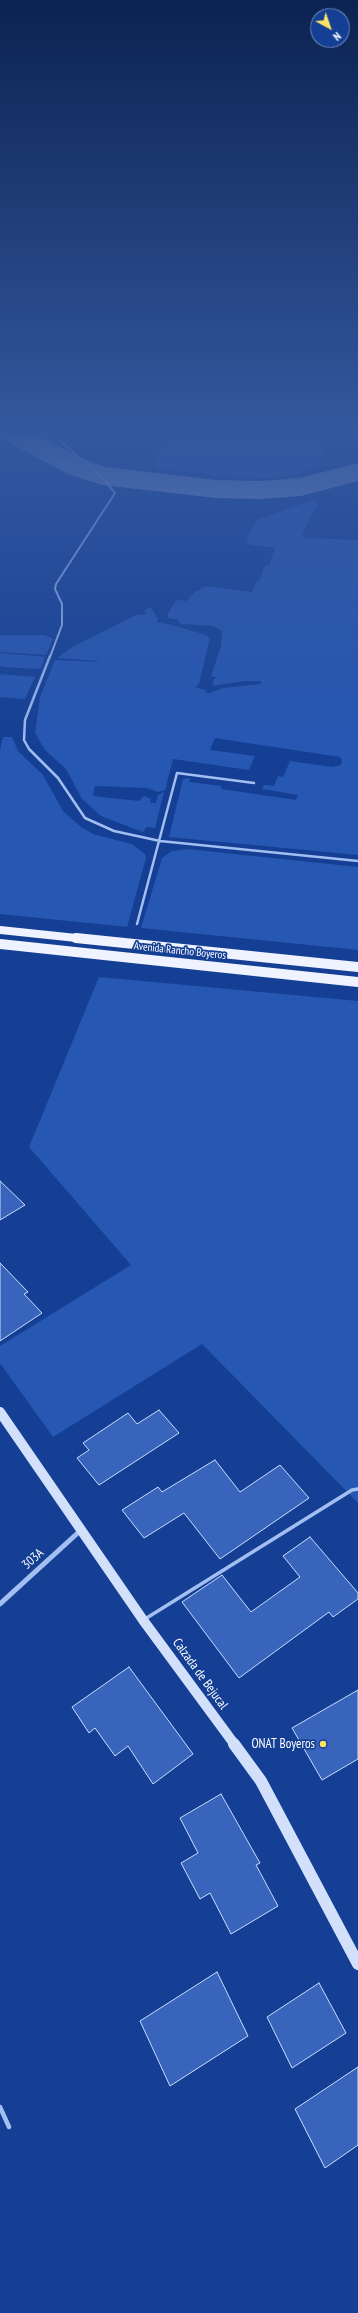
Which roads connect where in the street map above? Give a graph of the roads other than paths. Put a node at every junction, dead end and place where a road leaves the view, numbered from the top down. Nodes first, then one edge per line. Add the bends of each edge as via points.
1 (84, 541) edge
2 (254, 783) dead end
3 (160, 841) junction
4 (358, 861) edge
5 (137, 924) dead end
6 (0, 930) edge
7 (0, 944) edge
8 (358, 967) edge
9 (358, 982) edge
10 (0, 1412) edge
11 (358, 1489) edge
12 (81, 1530) junction
13 (0, 1604) edge
14 (143, 1620) junction
15 (358, 1964) edge
16 (0, 2107) edge
17 (10, 2127) dead end

1 - 3 lane via 56,584 62,604 62,625 28,711 24,740 28,749 58,778 85,818 120,832
2 - 3 lane via 177,773
3 - 4 lane
3 - 5 lane
6 - 8 main road, Avenida Rancho Boyeros
7 - 9 main road, Avenida Rancho Boyeros
10 - 12 main road, Calzada de Bejucal
11 - 14 lane via 352,1490
12 - 13 street, 303A
12 - 14 main road, Calzada de Bejucal
14 - 15 main road, Calzada de Bejucal via 261,1781
16 - 17 lane

